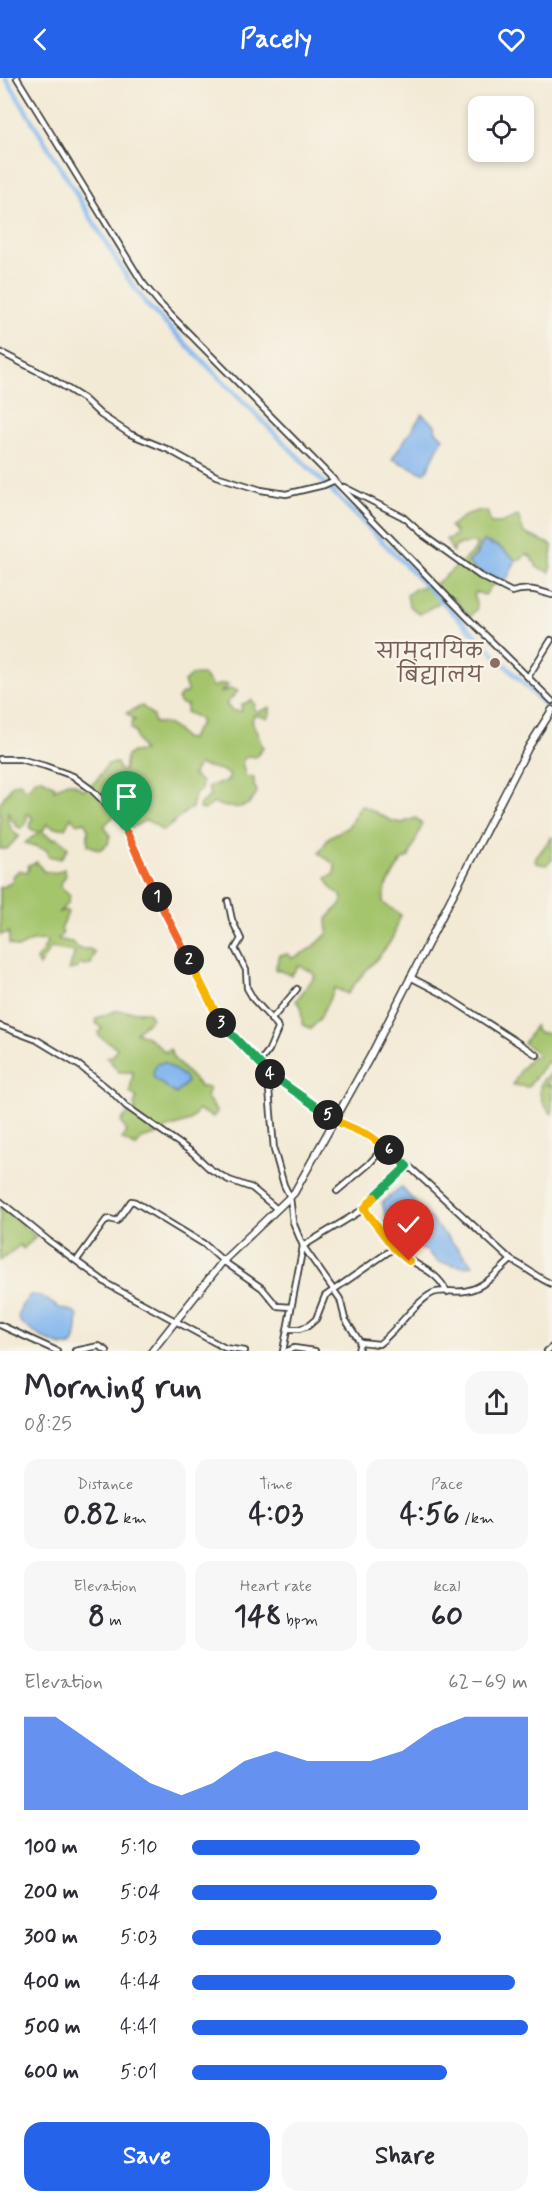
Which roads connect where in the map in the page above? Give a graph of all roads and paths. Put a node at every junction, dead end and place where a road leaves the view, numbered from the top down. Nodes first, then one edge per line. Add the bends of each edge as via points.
1 (17, 78) edge
2 (0, 352) edge
3 (332, 482) junction
4 (339, 485) junction
5 (552, 595) edge
6 (551, 640) edge
7 (528, 677) junction
8 (552, 701) edge
9 (550, 712) edge
10 (0, 759) edge
11 (228, 901) dead end
12 (410, 977) junction
13 (297, 989) dead end
14 (272, 1020) junction
15 (0, 1026) edge
16 (537, 1055) dead end
17 (259, 1063) junction
18 (270, 1074) junction
19 (336, 1121) junction
20 (384, 1147) junction
21 (407, 1166) junction
22 (337, 1191) dead end
23 (290, 1197) junction
24 (0, 1201) edge
25 (277, 1209) junction
26 (364, 1209) junction
27 (303, 1246) junction
28 (394, 1248) junction
29 (77, 1260) junction
30 (511, 1260) junction
31 (223, 1261) junction
32 (552, 1284) edge
33 (333, 1291) junction
34 (447, 1292) junction
35 (291, 1307) junction
36 (176, 1320) junction
37 (0, 1325) edge
38 (288, 1329) junction
39 (360, 1342) junction
40 (552, 1347) edge
41 (236, 1350) edge
42 (56, 1351) edge
43 (75, 1351) edge
44 (107, 1351) edge
45 (152, 1351) edge
46 (245, 1351) edge
47 (283, 1351) edge
48 (288, 1351) edge
49 (315, 1351) edge
50 (358, 1351) edge
51 (547, 1351) edge

1 - 3 street via 153,297
2 - 3 street via 84,399 130,434 216,476 286,494
3 - 4 street
4 - 5 street via 403,518 496,584 512,592 523,588
4 - 7 street
6 - 7 street
7 - 8 street
9 - 12 main road
10 - 17 street via 20,759 73,776 104,802 127,833 224,1027
11 - 14 street via 241,939 235,949 246,970 247,988
12 - 16 street
12 - 19 main road
13 - 14 street
14 - 17 street via 278,1029
15 - 25 street via 37,1040 80,1066 210,1169 252,1188
17 - 18 street
18 - 19 street
18 - 23 street via 274,1149
19 - 20 street via 370,1136
19 - 23 main road
20 - 21 street
20 - 22 street
21 - 26 street
21 - 30 street
23 - 25 main road
23 - 27 street via 293,1221
24 - 29 street
25 - 31 main road
26 - 27 street
26 - 28 street
27 - 33 street
27 - 35 street
28 - 33 street
28 - 34 street via 441,1280
29 - 31 street via 106,1220 117,1221 131,1201 183,1230
29 - 36 street via 109,1285
30 - 32 street
30 - 34 street via 478,1287
31 - 35 street via 262,1288 278,1306
31 - 36 main road
33 - 38 street via 325,1296 319,1314 308,1326
33 - 39 street
34 - 39 street via 425,1298 379,1344
35 - 38 street
36 - 41 street via 225,1348
36 - 45 main road
37 - 42 street
38 - 47 street
39 - 50 street
40 - 51 street
41 - 46 street
43 - 44 street via 99,1346
48 - 49 street

